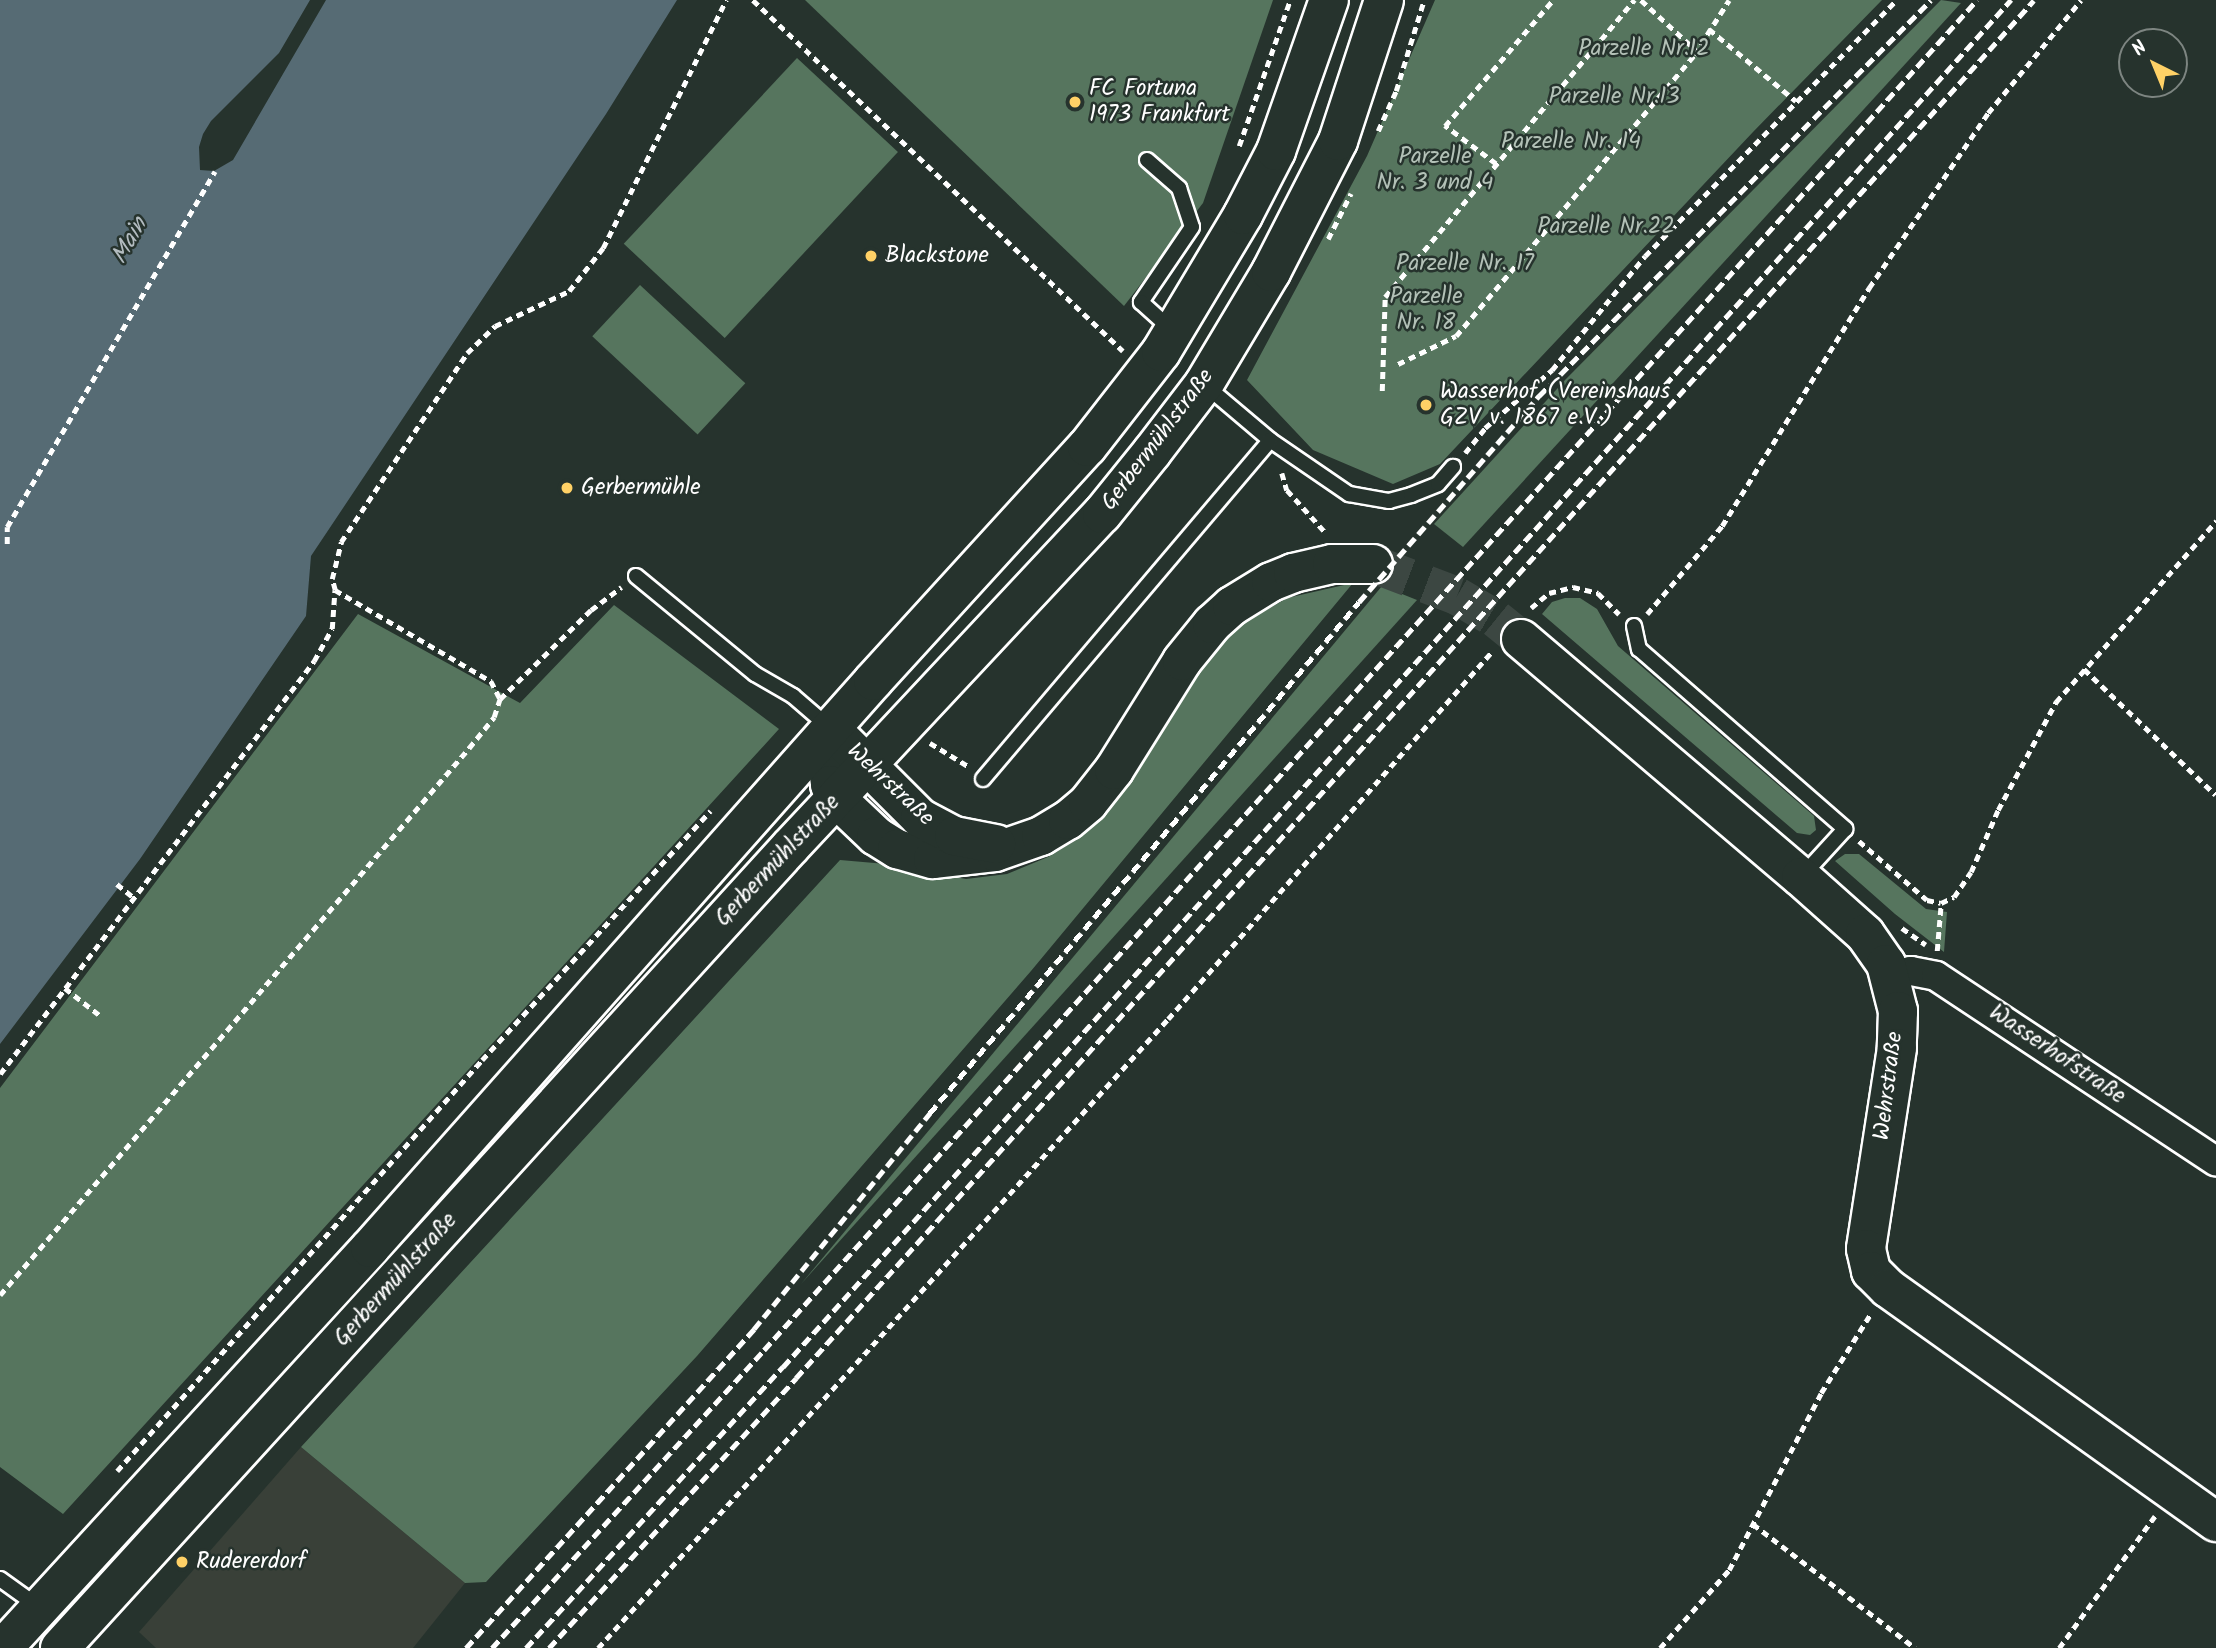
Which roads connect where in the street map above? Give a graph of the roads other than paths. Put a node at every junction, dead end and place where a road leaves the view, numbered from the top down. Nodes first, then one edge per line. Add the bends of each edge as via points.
1 (1329, 0) edge
2 (1384, 0) edge
3 (1147, 160) dead end
4 (1174, 332) junction
5 (1204, 384) junction
6 (1270, 440) junction
7 (1453, 467) road end
8 (1373, 564) tunnel mouth
9 (636, 576) road end
10 (1634, 626) road end
11 (1517, 630) tunnel mouth
12 (831, 729) junction
13 (867, 766) junction
14 (983, 779) dead end
15 (836, 798) junction
16 (1015, 846) junction
17 (1801, 877) junction
18 (1890, 975) junction
19 (2216, 1161) edge
20 (2216, 1522) edge
21 (0, 1579) edge
22 (41, 1608) junction
23 (72, 1641) edge
24 (3, 1648) edge

1 - 4 main road, Gerbermühlstraße via 1276,151 1222,254
2 - 5 main road, Gerbermühlstraße via 1338,141 1271,272
3 - 4 lane via 1179,188 1192,227 1141,302
4 - 12 main road, Gerbermühlstraße via 1072,464
5 - 6 lane
5 - 13 main road, Gerbermühlstraße via 1102,514
6 - 7 lane via 1349,494 1369,499 1389,501 1411,495 1438,484
6 - 14 lane
8 - 16 main road, Wehrstraße via 1332,564 1293,573 1232,606 1182,661 1088,803 1068,820
9 - 12 lane via 755,674 793,696
10 - 17 lane via 1639,649 1845,829
11 - 17 main road, Wehrstraße
12 - 13 main road, Wehrstraße
12 - 15 main road, Wehrstraße via 826,767
12 - 22 main road, Gerbermühlstraße via 370,1248
13 - 15 main road, Gerbermühlstraße
13 - 16 main road, Wehrstraße via 920,818 941,831
15 - 16 main road, Wehrstraße via 876,836 914,855 954,859
15 - 23 main road, Gerbermühlstraße
17 - 18 main road, Wehrstraße via 1865,934
18 - 19 street, Wasserhofstraße via 1911,971 1936,976
18 - 20 main road, Wehrstraße via 1898,1011 1897,1048 1866,1249 1871,1271 1888,1289
21 - 22 lane
22 - 23 main road
22 - 24 main road, Gerbermühlstraße

